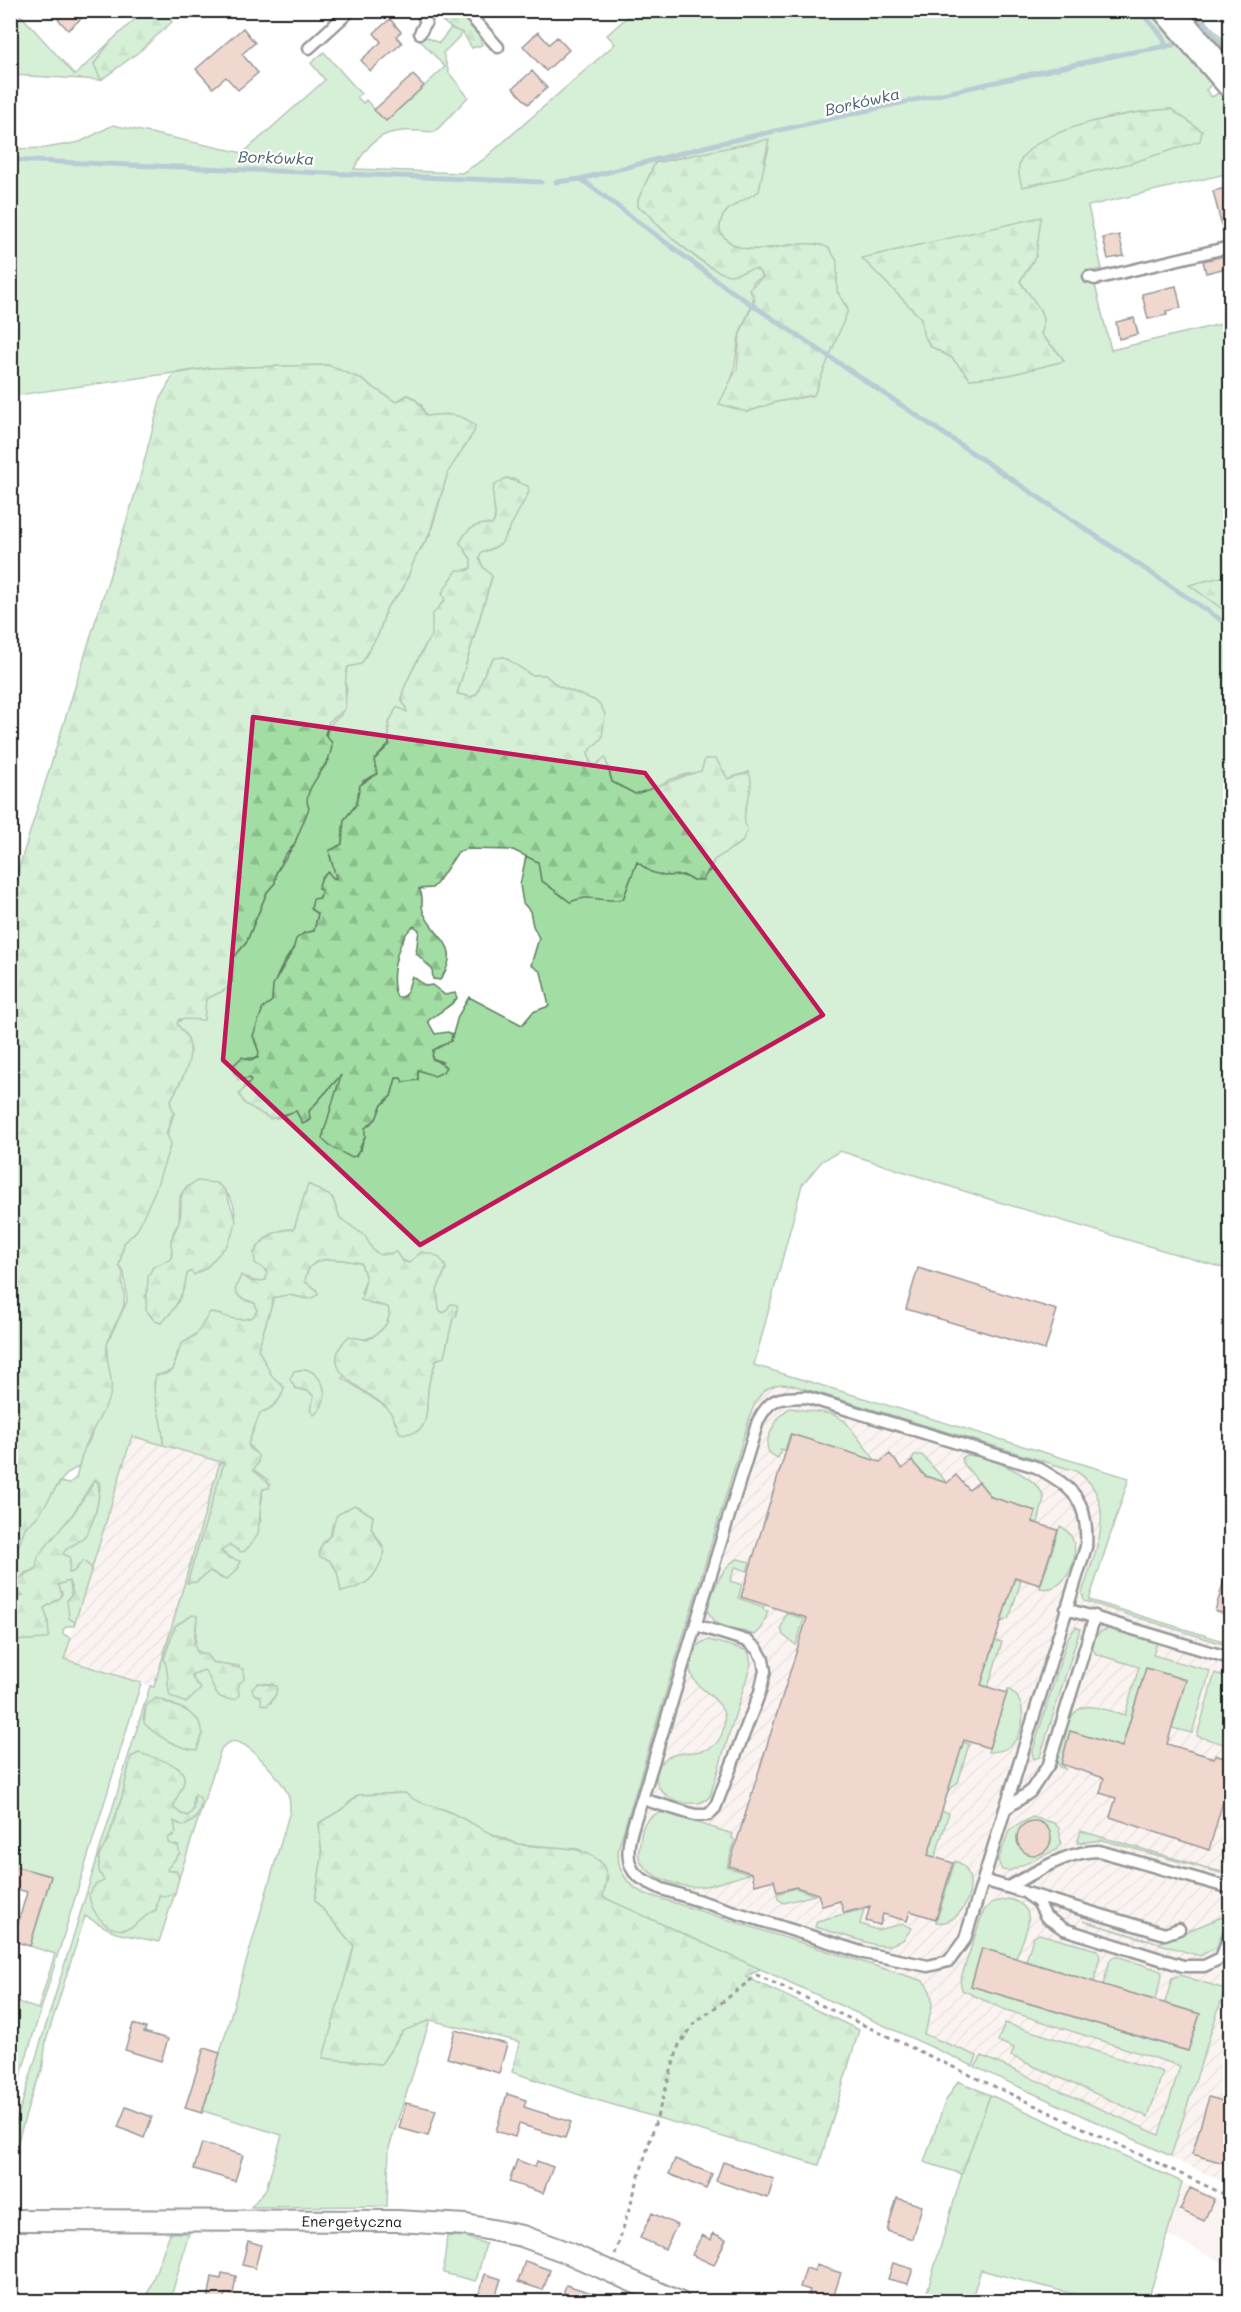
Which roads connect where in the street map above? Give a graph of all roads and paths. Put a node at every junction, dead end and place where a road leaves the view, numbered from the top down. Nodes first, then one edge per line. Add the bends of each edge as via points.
1 (351, 10) edge
2 (421, 10) edge
3 (465, 10) edge
4 (1168, 10) edge
5 (420, 33) dead end
6 (498, 47) dead end
7 (309, 48) dead end
8 (1230, 82) edge
9 (1230, 247) edge
10 (1089, 277) dead end
11 (1065, 1609) junction
12 (1095, 1616) junction
13 (696, 1625) junction
14 (1230, 1658) edge
15 (642, 1799) junction
16 (1005, 1809) junction
17 (983, 1880) junction
18 (1008, 1887) junction
19 (1230, 1888) edge
20 (1024, 1892) junction
21 (1179, 1929) dead end
22 (1230, 1934) edge
23 (1230, 2197) edge
24 (10, 2220) edge
25 (610, 2271) junction
26 (679, 2301) edge

1 - 7 lane
2 - 5 lane via 426,22
3 - 6 lane
4 - 8 street
9 - 10 lane via 1095,279
11 - 12 lane
11 - 13 lane via 1086,1547 1087,1524 1079,1501 1065,1483 1036,1467 806,1397 781,1398 767,1405 758,1421
11 - 16 lane
12 - 14 lane
12 - 16 lane via 1049,1764 1030,1792
13 - 15 lane
13 - 15 lane via 747,1641 757,1648 765,1671 760,1692 715,1808 708,1815 695,1815
15 - 17 lane via 629,1842 629,1860 634,1872 644,1880 864,1953 928,1966 949,1961 965,1939
16 - 17 lane
17 - 18 lane
18 - 19 lane via 1064,1858 1099,1851
18 - 20 lane
20 - 21 lane via 1165,1934
20 - 22 lane via 1064,1929 1183,1966 1204,1966 1221,1958
23 - 25 path via 757,1975 694,2024 679,2045
24 - 25 street, Energetyczna via 440,2223 522,2236
25 - 26 street, Energetyczna

